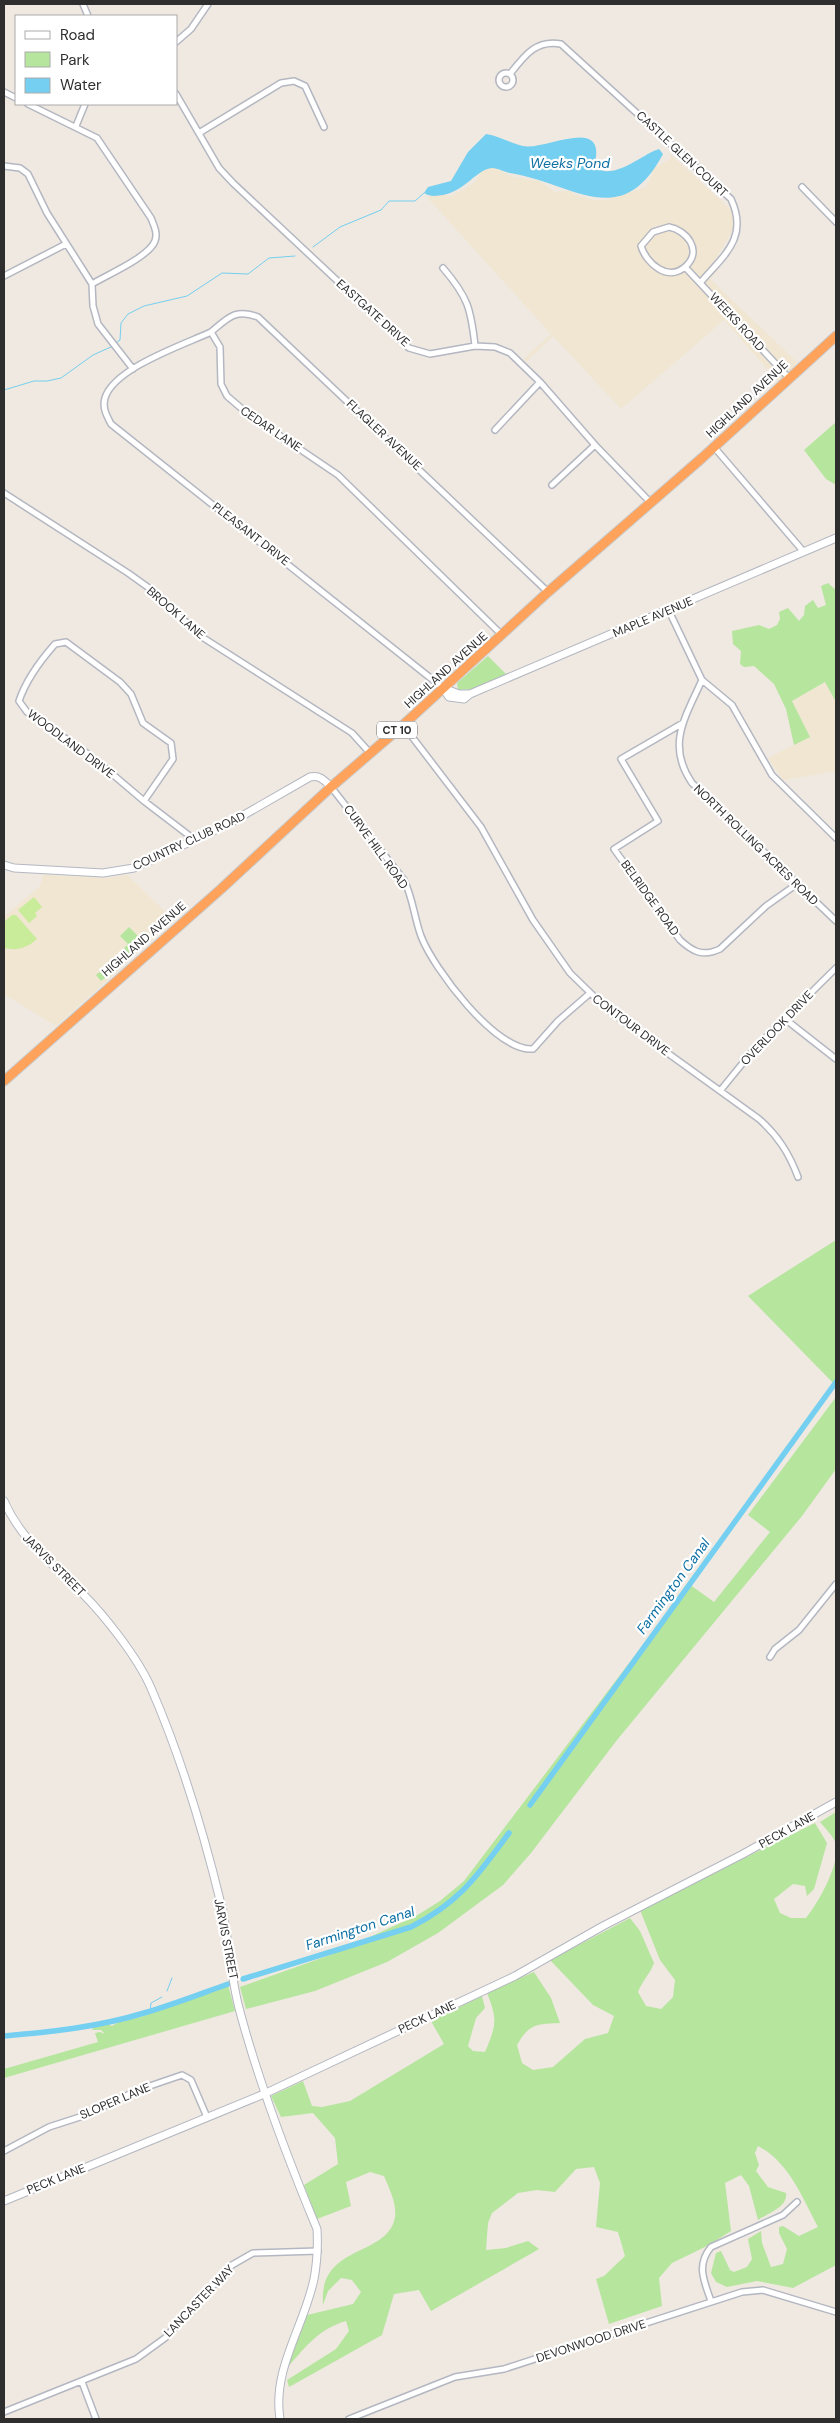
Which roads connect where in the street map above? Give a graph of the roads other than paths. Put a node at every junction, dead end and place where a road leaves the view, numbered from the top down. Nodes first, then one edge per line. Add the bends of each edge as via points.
1 (208, 4) edge
2 (178, 40) edge
3 (510, 74) dead end
4 (178, 97) edge
5 (30, 105) edge
6 (85, 105) edge
7 (76, 126) junction
8 (324, 127) dead end
9 (199, 132) junction
10 (4, 166) edge
11 (802, 187) dead end
12 (836, 222) edge
13 (66, 244) junction
14 (685, 267) junction
15 (443, 268) dead end
16 (4, 276) edge
17 (700, 283) junction
18 (92, 284) junction
19 (211, 332) junction
20 (836, 336) edge
21 (475, 346) junction
22 (133, 369) junction
23 (788, 377) junction
24 (540, 382) junction
25 (495, 430) dead end
26 (595, 445) junction
27 (714, 447) junction
28 (552, 485) dead end
29 (4, 493) edge
30 (650, 502) junction
31 (836, 538) edge
32 (803, 551) junction
33 (548, 592) junction
34 (668, 611) junction
35 (503, 635) junction
36 (702, 680) junction
37 (443, 688) junction
38 (683, 723) junction
39 (403, 725) junction
40 (370, 753) junction
41 (331, 787) junction
42 (144, 801) junction
43 (836, 838) edge
44 (195, 840) junction
45 (4, 865) edge
46 (797, 884) junction
47 (836, 921) edge
48 (836, 968) edge
49 (589, 994) junction
50 (785, 1018) junction
51 (836, 1059) edge
52 (4, 1081) edge
53 (720, 1091) junction
54 (798, 1177) dead end
55 (4, 1501) edge
56 (836, 1584) edge
57 (770, 1657) dead end
58 (836, 1802) edge
59 (264, 2094) junction
60 (207, 2117) junction
61 (4, 2151) edge
62 (4, 2201) edge
63 (798, 2202) dead end
64 (318, 2251) junction
65 (711, 2301) junction
66 (836, 2312) edge
67 (82, 2382) junction
68 (4, 2412) edge
69 (96, 2419) edge
70 (280, 2419) edge
71 (349, 2419) edge

1 - 2 street via 191,29
3 - 17 street, CASTLE GLEN COURT via 527,52 538,45 561,44 731,199 737,213 737,232 731,247
4 - 9 street, EASTGATE DRIVE
5 - 7 street
6 - 7 street
7 - 18 street via 97,138 151,218 156,231 155,241 148,252
8 - 9 street via 305,86 294,81 280,83
9 - 21 street, EASTGATE DRIVE via 219,168 233,183 408,348 430,354
10 - 13 street via 20,168 28,174
11 - 12 street
13 - 16 street
13 - 18 street
14 - 14 street via 693,251 691,242 679,228 661,228 649,235 641,246 644,256 660,270 677,271
14 - 17 street, WEEKS ROAD
15 - 21 street via 462,290 472,314
17 - 23 street, WEEKS ROAD
18 - 22 street via 98,324
19 - 22 street
19 - 33 street, FLAGLER AVENUE via 233,315 245,312 258,317
19 - 35 street, CEDAR LANE via 220,347 221,384 227,396 338,475
20 - 23 highway, HIGHLAND AVENUE / CT 10
21 - 24 street, EASTGATE DRIVE via 495,347 510,353
22 - 37 street, PLEASANT DRIVE via 112,385 104,399 105,413 111,424
23 - 27 highway, HIGHLAND AVENUE / CT 10
24 - 25 street
24 - 26 street, EASTGATE DRIVE
26 - 28 street
26 - 30 street, EASTGATE DRIVE
27 - 30 highway, HIGHLAND AVENUE / CT 10
27 - 32 street
29 - 40 street, BROOK LANE via 128,573 202,637 352,733
30 - 33 highway, HIGHLAND AVENUE / CT 10
31 - 32 street, MAPLE AVENUE
32 - 34 street, MAPLE AVENUE
33 - 35 highway, HIGHLAND AVENUE / CT 10
34 - 36 street
34 - 37 street, MAPLE AVENUE via 470,694
35 - 37 highway, HIGHLAND AVENUE / CT 10
36 - 38 street, NORTH ROLLING ACRES ROAD
36 - 43 street via 732,705 772,775
37 - 39 highway, HIGHLAND AVENUE / CT 10
38 - 46 street, NORTH ROLLING ACRES ROAD via 678,755 682,770
38 - 46 street, BELRIDGE ROAD via 621,759 658,820 614,849 680,940 701,954 720,949 766,906
39 - 40 highway, HIGHLAND AVENUE / CT 10
39 - 49 street, CONTOUR DRIVE via 481,827 537,927
40 - 41 highway, HIGHLAND AVENUE / CT 10
41 - 44 street, COUNTRY CLUB ROAD via 323,779 310,777
41 - 49 street, CURVE HILL ROAD via 404,880 421,937 452,988 508,1041 524,1050 533,1049
41 - 52 highway, HIGHLAND AVENUE / CT 10
42 - 42 street, WOODLAND DRIVE via 91,756 27,712 19,701 24,688 55,644 66,642 120,682 131,694 143,723 171,743 173,759
42 - 44 street, WOODLAND DRIVE
44 - 45 street, COUNTRY CLUB ROAD via 122,871 81,872
46 - 47 street, NORTH ROLLING ACRES ROAD
48 - 50 street, OVERLOOK DRIVE
49 - 53 street, CONTOUR DRIVE
50 - 51 street
50 - 53 street, OVERLOOK DRIVE via 754,1048
53 - 54 street, CONTOUR DRIVE via 777,1136
55 - 59 street, JARVIS STREET via 13,1522 34,1548 84,1595 121,1640 150,1684 171,1735 199,1821 221,1906 238,2006
56 - 57 street via 799,1630
58 - 59 street, PECK LANE via 514,1976
59 - 60 street, PECK LANE
59 - 64 street, JARVIS STREET via 317,2229
60 - 61 street, SLOPER LANE via 191,2080 182,2075 49,2127
60 - 62 street, PECK LANE
63 - 65 street via 783,2215 711,2247 701,2268
64 - 67 street, LANCASTER WAY via 253,2253 232,2265 165,2338 136,2359
64 - 70 street, JARVIS STREET via 314,2280 283,2366 277,2403
65 - 66 street, DEVONWOOD DRIVE via 763,2290
65 - 71 street, DEVONWOOD DRIVE via 504,2369 455,2377
67 - 68 street, LANCASTER WAY
67 - 69 street

